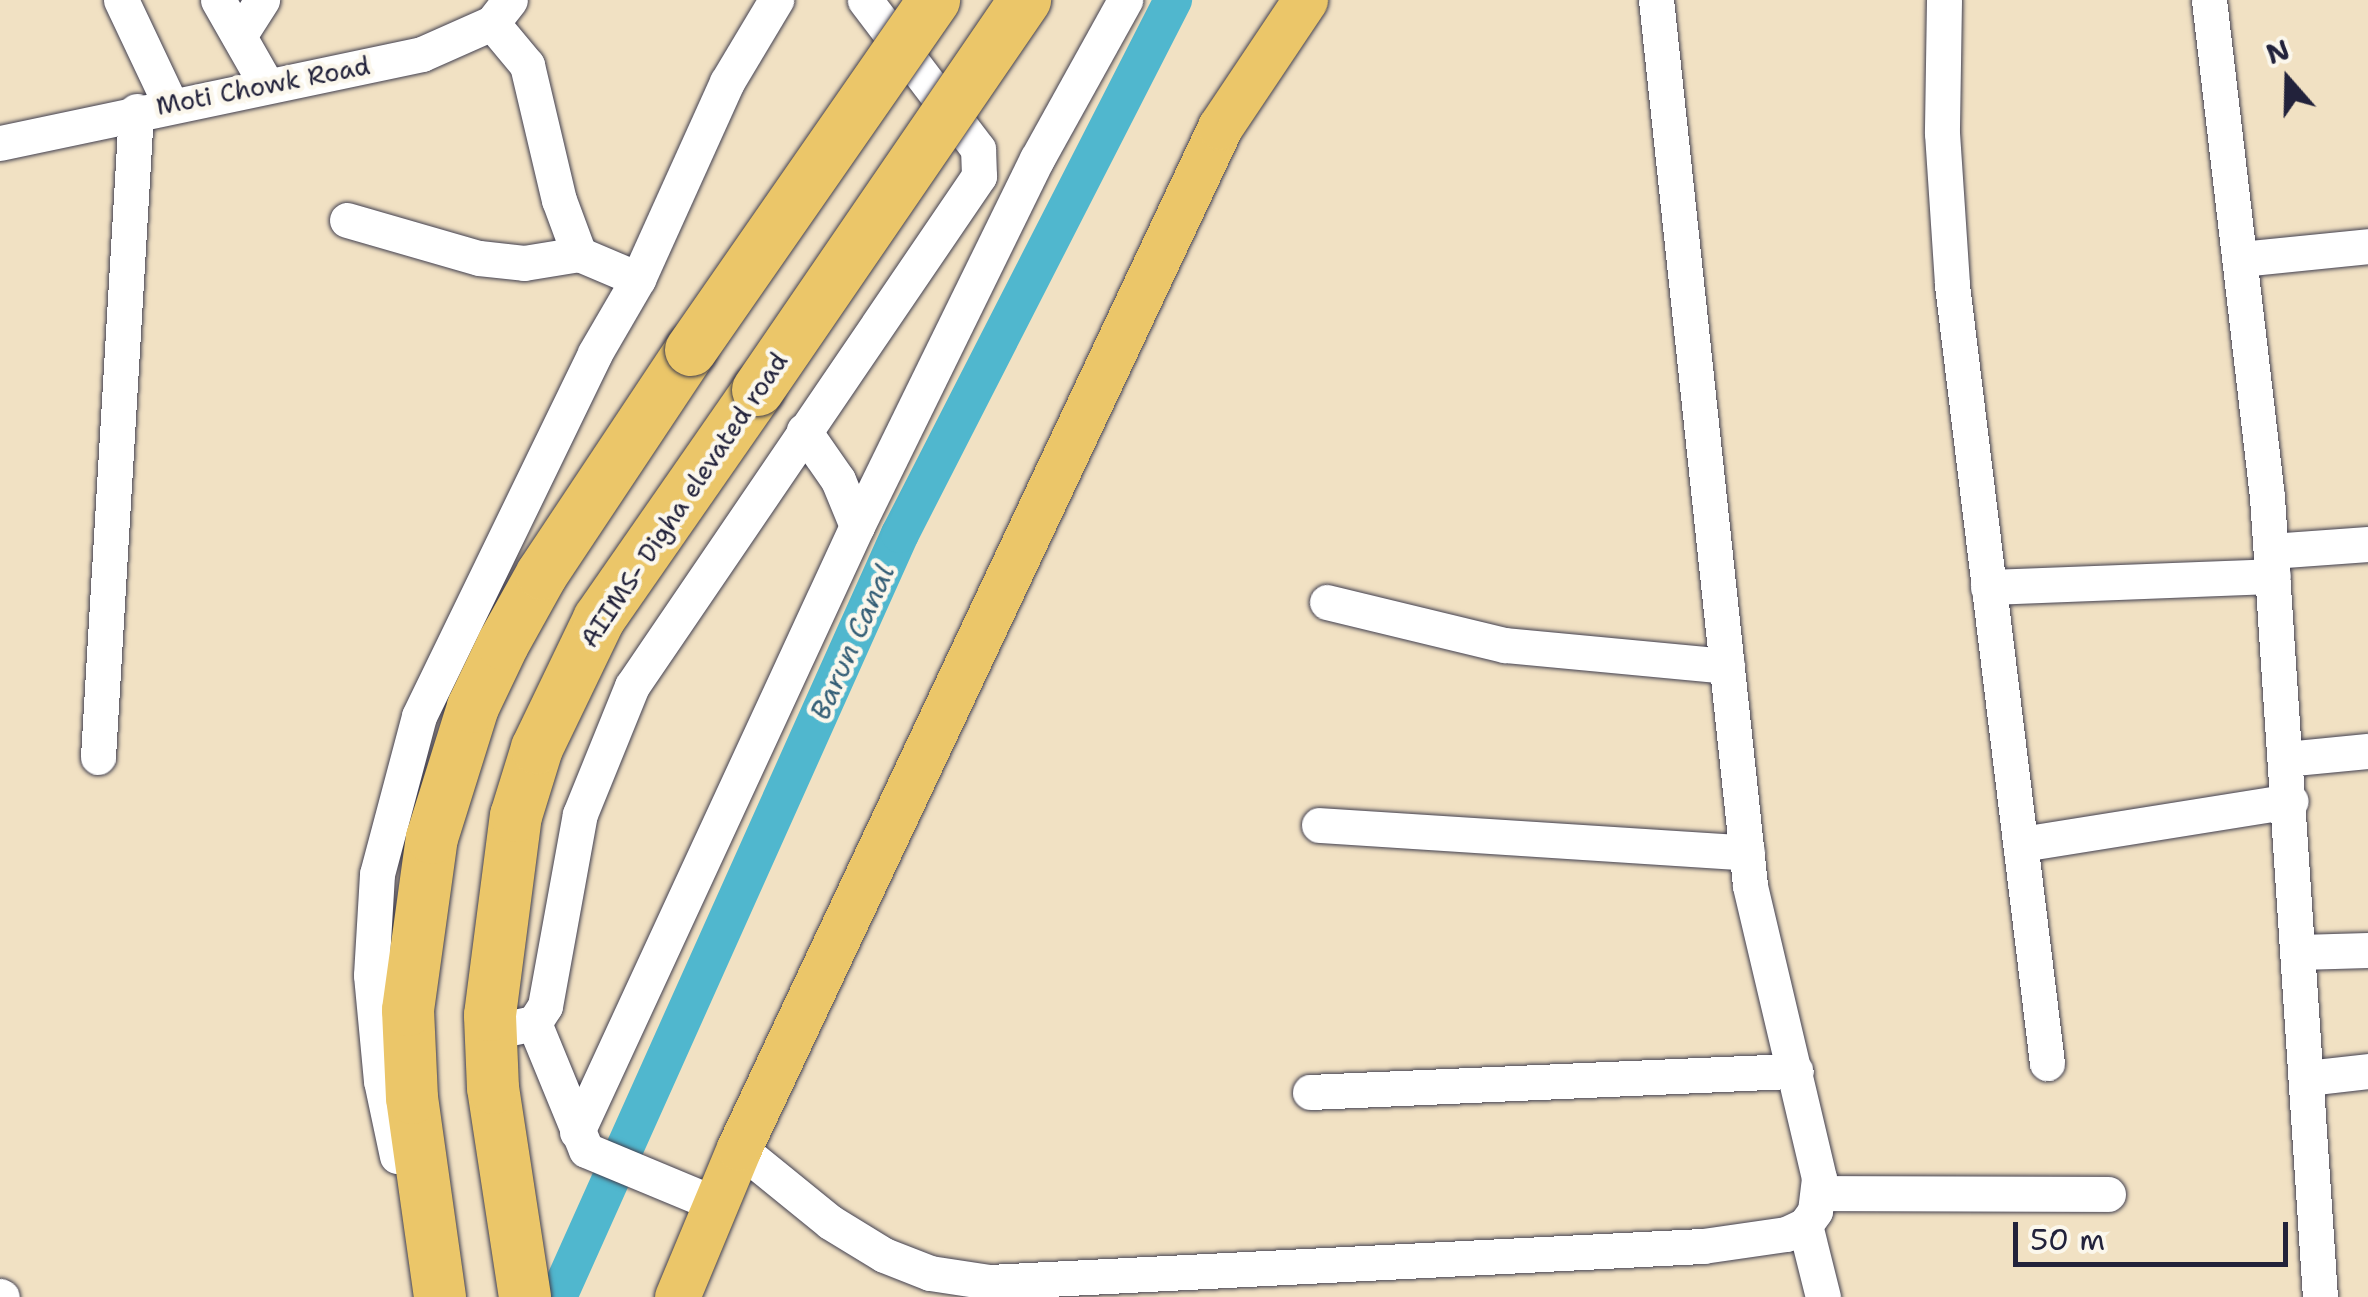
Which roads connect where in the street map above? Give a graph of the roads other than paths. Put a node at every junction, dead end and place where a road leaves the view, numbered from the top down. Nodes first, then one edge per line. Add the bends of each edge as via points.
1 (120, 0) edge
2 (218, 0) edge
3 (262, 0) edge
4 (776, 0) edge
5 (865, 0) edge
6 (934, 0) edge
7 (1025, 0) edge
8 (1124, 0) edge
9 (1305, 0) edge
10 (1656, 0) edge
11 (1944, 0) edge
12 (2208, 0) edge
13 (501, 12) edge
14 (239, 36) junction
15 (266, 84) junction
16 (153, 108) junction
17 (0, 143) edge
18 (347, 220) dead end
19 (2368, 246) edge
20 (579, 254) junction
21 (2241, 259) junction
22 (638, 279) junction
23 (804, 431) junction
24 (857, 526) junction
25 (2368, 544) edge
26 (2272, 563) junction
27 (1988, 587) junction
28 (1327, 602) dead end
29 (1727, 666) junction
30 (2368, 751) edge
31 (98, 757) dead end
32 (2286, 759) junction
33 (2290, 801) junction
34 (1319, 825) dead end
35 (2022, 844) junction
36 (1747, 853) junction
37 (2368, 950) edge
38 (2300, 952) junction
39 (513, 1028) junction
40 (2047, 1063) dead end
41 (1796, 1071) junction
42 (2368, 1071) edge
43 (2307, 1078) junction
44 (1310, 1092) dead end
45 (582, 1141) junction
46 (739, 1148) junction
47 (2108, 1194) dead end
48 (716, 1204) junction
49 (1812, 1209) junction
50 (1390, 1281) edge
51 (523, 1284) edge
52 (438, 1286) edge
53 (1201, 1286) edge
54 (1016, 1290) edge
55 (677, 1297) edge
56 (1823, 1297) edge
57 (2320, 1297) edge

1 - 16 street
2 - 14 street
3 - 14 street
4 - 22 street via 728,82
5 - 23 street via 978,149 979,176
6 - 52 highway, bridge via 691,350 511,630 473,706 432,838 408,1010 412,1098
7 - 39 highway, AIIMS- Digha elevated road, bridge via 600,619 537,748 503,886
8 - 24 street via 1037,160
9 - 46 main road via 1220,126
10 - 29 street
11 - 27 street via 1944,196
12 - 21 street
13 - 15 street, Moti Chowk Road via 422,54
13 - 20 street via 528,65 559,200
14 - 15 street
15 - 16 street, Moti Chowk Road
16 - 17 street, Moti Chowk Road
16 - 31 street
18 - 20 street via 478,258 524,262
19 - 21 street
20 - 22 street
21 - 26 street
22 - 52 street via 594,353 418,716 377,874 371,975 380,1081 404,1187
23 - 24 street via 838,480
23 - 39 street via 632,686 580,814 554,971
24 - 45 street
25 - 26 street
26 - 27 street
26 - 32 street
27 - 35 street
28 - 29 street via 1506,644
29 - 36 street
30 - 32 street
32 - 33 street
33 - 35 street
33 - 38 street
34 - 36 street
35 - 40 street
36 - 41 street via 1764,956
37 - 38 street
38 - 43 street
39 - 45 street
39 - 51 highway, AIIMS- Digha elevated road
41 - 44 street
41 - 49 street
42 - 43 street
43 - 57 street
45 - 48 street
46 - 48 main road
46 - 54 street via 830,1222 884,1255 930,1273
47 - 49 street
48 - 55 main road
49 - 50 street via 1786,1234
49 - 56 street
50 - 53 street
53 - 54 street

